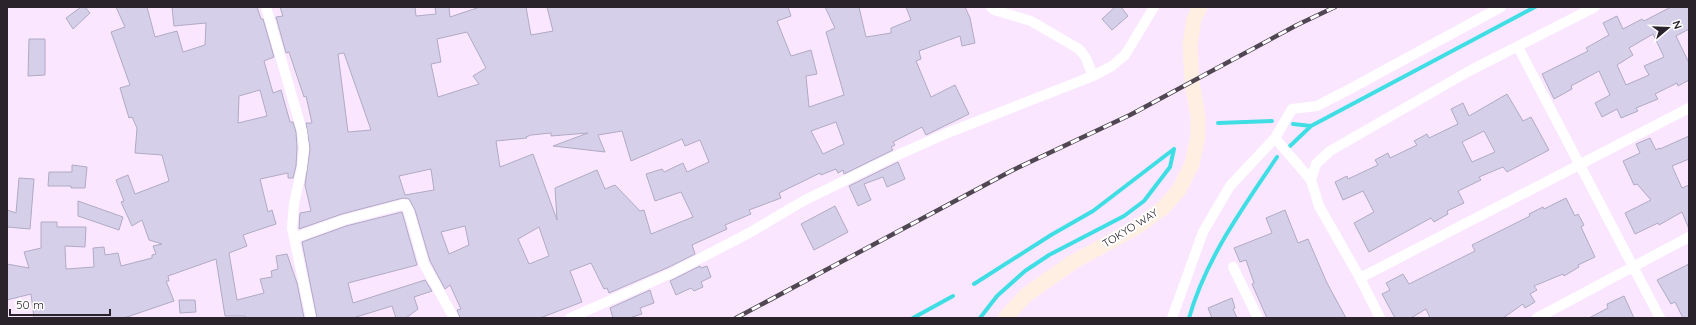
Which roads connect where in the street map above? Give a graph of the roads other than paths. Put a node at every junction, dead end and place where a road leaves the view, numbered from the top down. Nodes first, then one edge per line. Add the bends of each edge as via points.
1 (266, 7) edge
2 (991, 7) edge
3 (1154, 7) edge
4 (1200, 7) edge
5 (1501, 7) edge
6 (1596, 7) edge
7 (1518, 47) junction
8 (1093, 76) junction
9 (1689, 108) edge
10 (1275, 138) junction
11 (1579, 164) junction
12 (1311, 180) junction
13 (1689, 237) edge
14 (294, 238) junction
15 (1233, 267) dead end
16 (1633, 267) junction
17 (1360, 278) junction
18 (311, 318) edge
19 (454, 318) edge
20 (570, 318) edge
21 (1004, 318) edge
22 (1172, 318) edge
23 (1258, 318) edge
24 (1380, 318) edge
25 (1537, 318) edge
26 (1660, 318) edge

1 - 14 street via 302,131 304,148 294,204
2 - 8 street via 1031,22 1079,49 1086,58
3 - 8 street via 1125,54 1112,66
4 - 21 main road, TOKYO WAY via 1194,18 1190,45 1198,136 1192,164 1179,190 1163,208 1137,227 1074,262 1026,295
5 - 10 street via 1317,106 1292,109
6 - 7 street
7 - 11 street
7 - 12 street via 1471,70 1330,151 1316,164
8 - 20 street via 891,158 805,200 672,273
9 - 11 street
10 - 12 street
10 - 22 street via 1230,186 1202,232
11 - 16 street
11 - 17 street
12 - 17 street via 1319,206
13 - 16 street
14 - 18 street
14 - 19 street via 344,220 405,204 424,264
15 - 23 street
16 - 25 street
16 - 26 street
17 - 24 street

